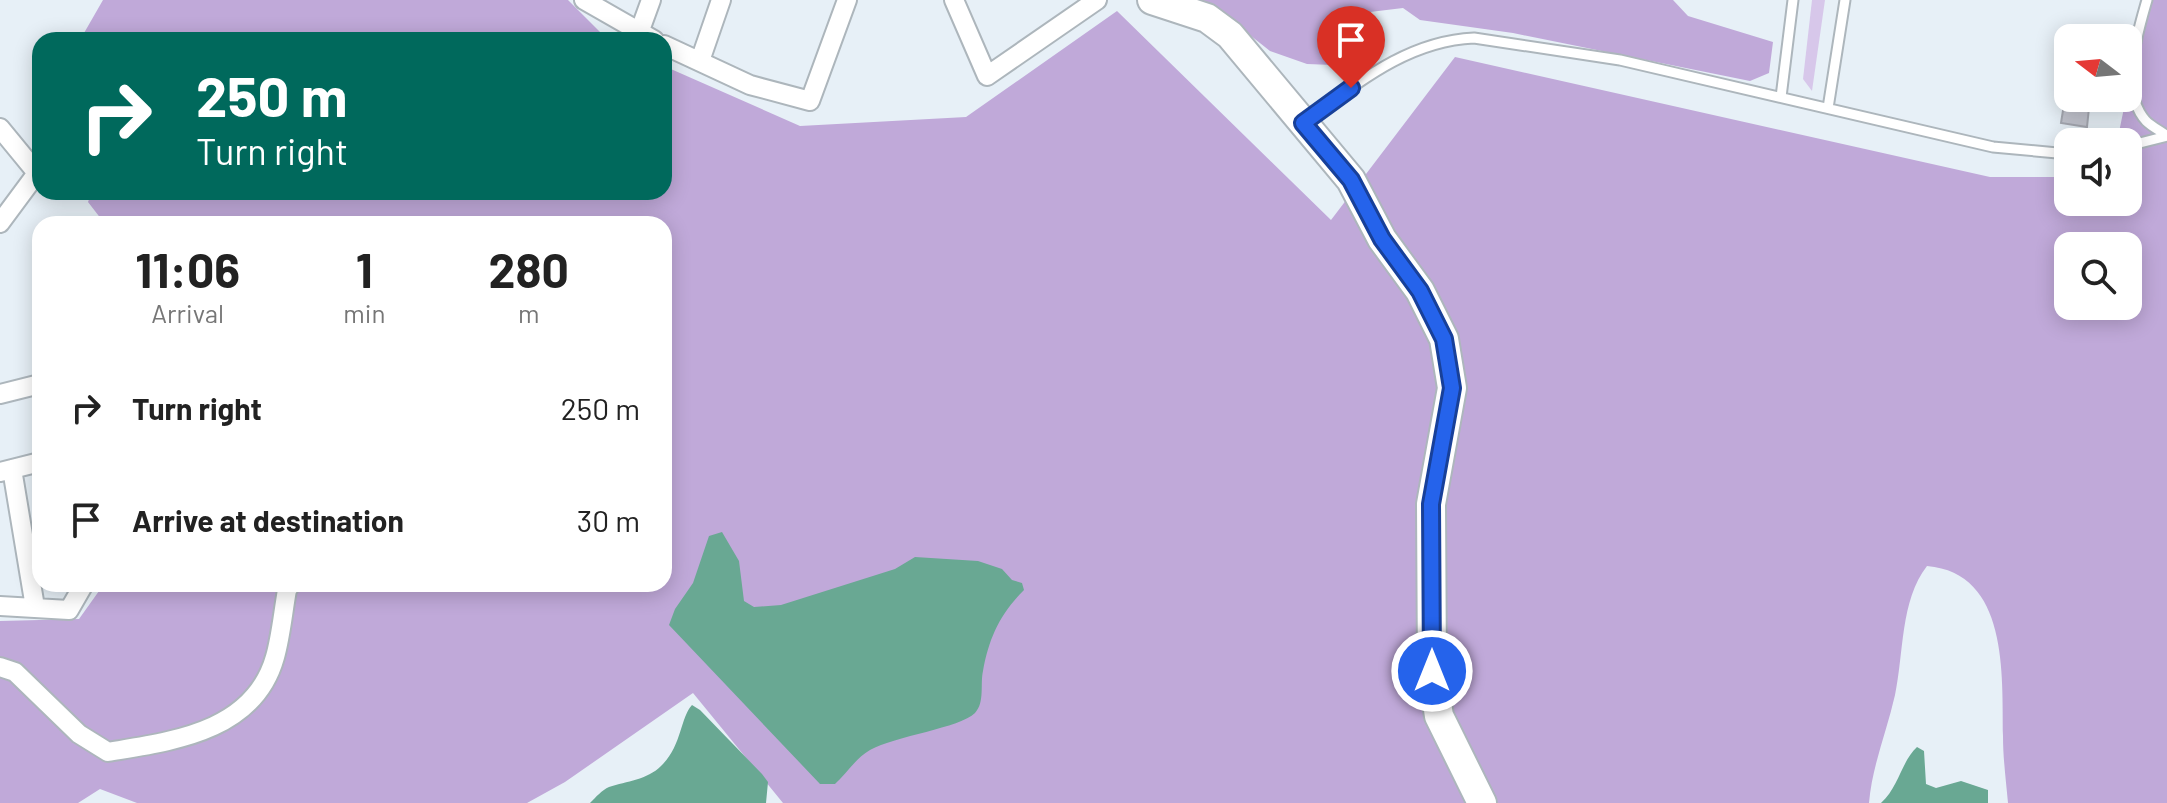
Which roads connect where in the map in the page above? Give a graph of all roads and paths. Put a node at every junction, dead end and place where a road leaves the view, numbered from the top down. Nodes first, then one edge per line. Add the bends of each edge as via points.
1 (584, 0) edge
2 (651, 0) edge
3 (721, 0) edge
4 (847, 0) edge
5 (954, 0) edge
6 (1097, 0) edge
7 (1152, 0) edge
8 (1793, 0) edge
9 (1845, 0) edge
10 (2147, 0) edge
11 (639, 32) edge
12 (647, 32) edge
13 (672, 49) edge
14 (701, 58) dead end
15 (1781, 97) junction
16 (1828, 108) junction
17 (1303, 123) junction
18 (0, 128) edge
19 (2167, 136) edge
20 (2142, 142) edge
21 (2054, 153) edge
22 (32, 164) edge
23 (32, 179) edge
24 (0, 223) edge
25 (32, 386) edge
26 (0, 394) edge
27 (32, 464) edge
28 (6, 470) edge
29 (79, 592) edge
30 (287, 592) edge
31 (0, 606) edge
32 (35, 607) junction
33 (0, 667) edge
34 (1482, 803) edge

1 - 11 street
2 - 12 street
3 - 14 street
4 - 13 street via 810,101 750,85
5 - 6 street via 987,76
7 - 17 main road via 1207,18 1230,35
8 - 15 lane
9 - 16 lane
10 - 19 lane via 2133,68 2133,98 2146,121
15 - 16 lane
15 - 17 lane via 1620,60 1455,39 1417,49 1375,71
16 - 21 lane via 1993,147
17 - 34 main road via 1351,180 1444,339 1452,388 1431,504 1432,671 1439,716
18 - 22 street
19 - 20 lane
23 - 24 street
25 - 26 street
27 - 28 street
28 - 32 street
29 - 32 street via 69,610
30 - 33 street via 274,659 255,699 223,724 153,744 108,752 79,734 15,672
31 - 32 street

